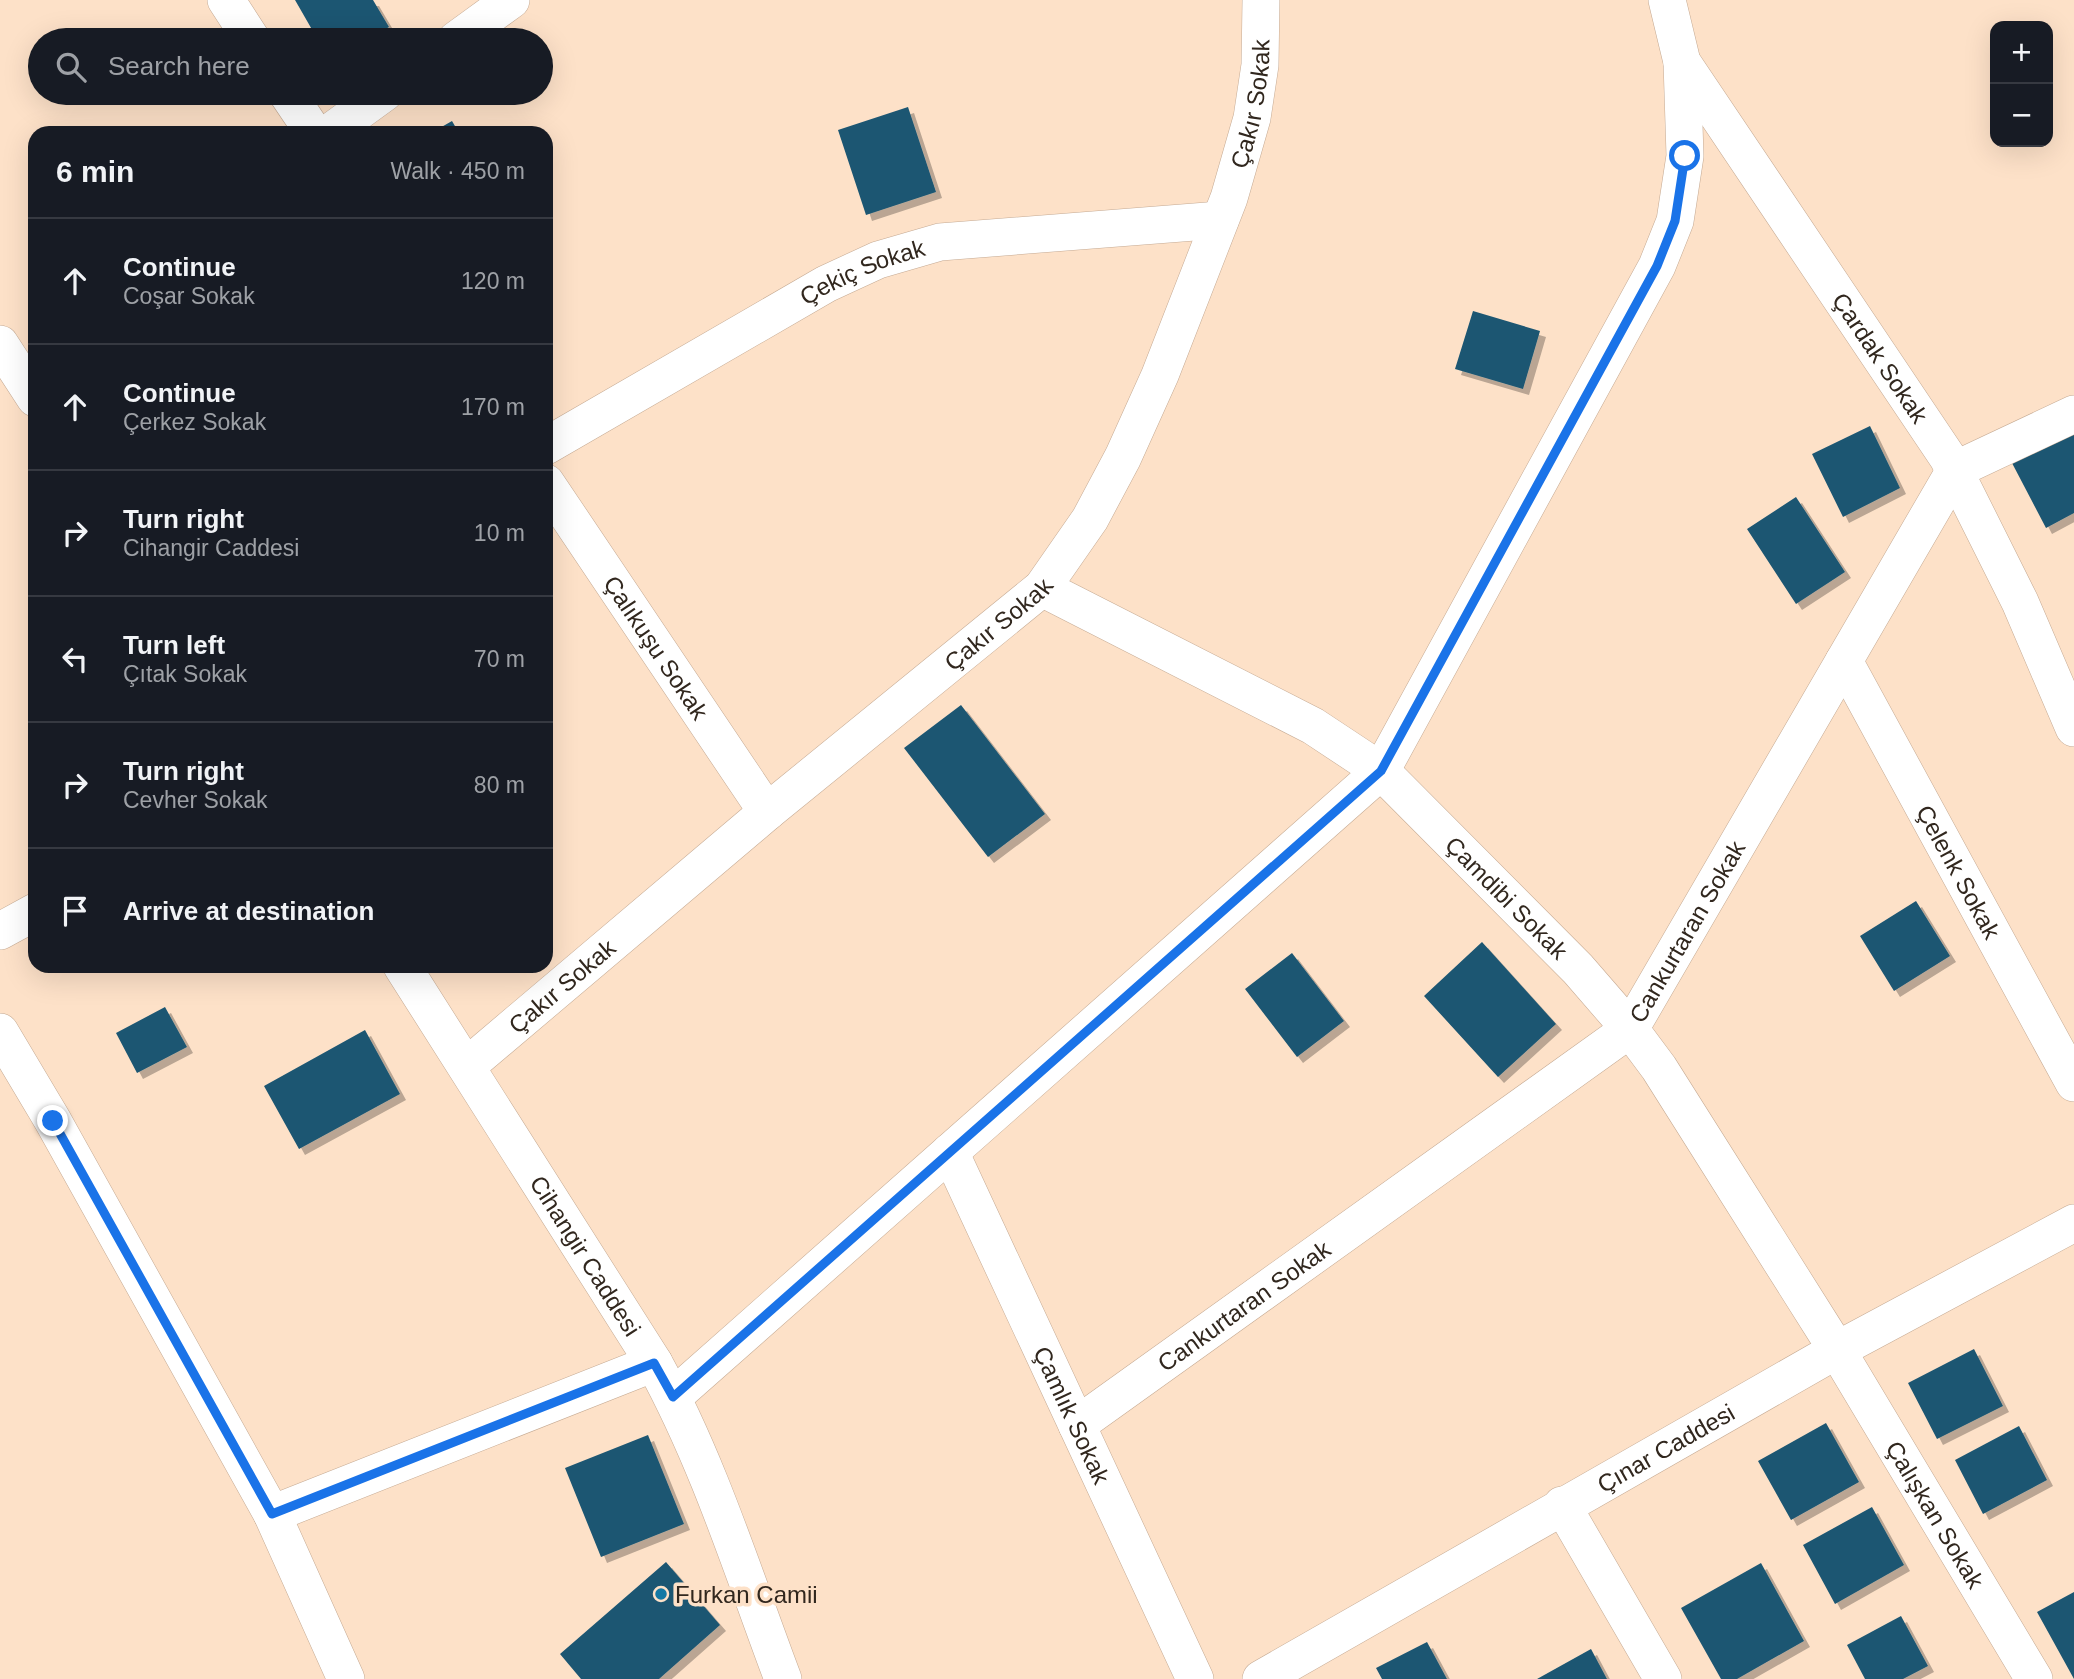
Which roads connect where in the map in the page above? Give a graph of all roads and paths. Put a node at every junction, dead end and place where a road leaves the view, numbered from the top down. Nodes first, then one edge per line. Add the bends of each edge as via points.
1 (226, 0) edge
2 (512, 0) edge
3 (1261, 0) edge
4 (1667, 0) edge
5 (244, 28) edge
6 (473, 28) edge
7 (1682, 61) junction
8 (295, 105) edge
9 (368, 105) edge
10 (309, 126) edge
11 (339, 126) edge
12 (1220, 220) junction
13 (16, 352) edge
14 (28, 381) edge
15 (2074, 414) edge
16 (553, 442) edge
17 (1955, 470) junction
18 (553, 493) edge
19 (1042, 588) junction
20 (1844, 661) junction
21 (2074, 728) edge
22 (1381, 771) junction
23 (767, 812) junction
24 (28, 916) edge
25 (0, 931) edge
26 (407, 973) edge
27 (1630, 1029) junction
28 (0, 1032) edge
29 (467, 1066) junction
30 (2074, 1083) edge
31 (950, 1152) junction
32 (2074, 1223) edge
33 (1837, 1350) junction
34 (654, 1363) junction
35 (673, 1397) junction
36 (1077, 1425) junction
37 (1562, 1505) junction
38 (272, 1514) junction
39 (1315, 1666) edge
40 (346, 1679) edge
41 (783, 1679) edge
42 (1195, 1679) edge
43 (1261, 1679) edge
44 (1663, 1679) edge
45 (2034, 1679) edge

1 - 5 street
2 - 6 street
3 - 12 street, Çakır Sokak via 1260,65 1252,118
4 - 7 street, Çardak Sokak
7 - 17 street, Çardak Sokak
7 - 22 street via 1685,156 1675,221 1657,266
8 - 10 street
9 - 11 street
12 - 16 street, Çekiç Sokak via 940,242 878,260 825,284
12 - 19 street, Çakır Sokak via 1160,376 1123,457 1090,519
13 - 14 street
15 - 17 street
17 - 20 street, Cankurtaran Sokak
17 - 21 street, Çardak Sokak via 2020,602
18 - 23 street, Çalıkuşu Sokak
19 - 22 street, Çamdibi Sokak via 1313,726
19 - 23 street, Çakır Sokak
20 - 27 street, Cankurtaran Sokak
20 - 30 street, Çelenk Sokak
22 - 27 street, Çamdibi Sokak via 1578,969
22 - 31 street
23 - 29 street, Çakır Sokak
24 - 25 street
26 - 29 street, Cihangir Caddesi
27 - 33 street, Çamdibi Sokak
27 - 36 street, Cankurtaran Sokak
28 - 38 street
29 - 34 street, Cihangir Caddesi
31 - 35 street
31 - 36 street, Çamlık Sokak
32 - 33 street, Çınar Caddesi
33 - 37 street, Çınar Caddesi
33 - 45 street, Çalışkan Sokak
34 - 35 street, Cihangir Caddesi
34 - 38 street
35 - 41 street, Cihangir Caddesi
36 - 42 street, Çamlık Sokak
37 - 39 street, Çınar Caddesi
37 - 44 street
38 - 40 street
39 - 43 street, Çınar Caddesi

